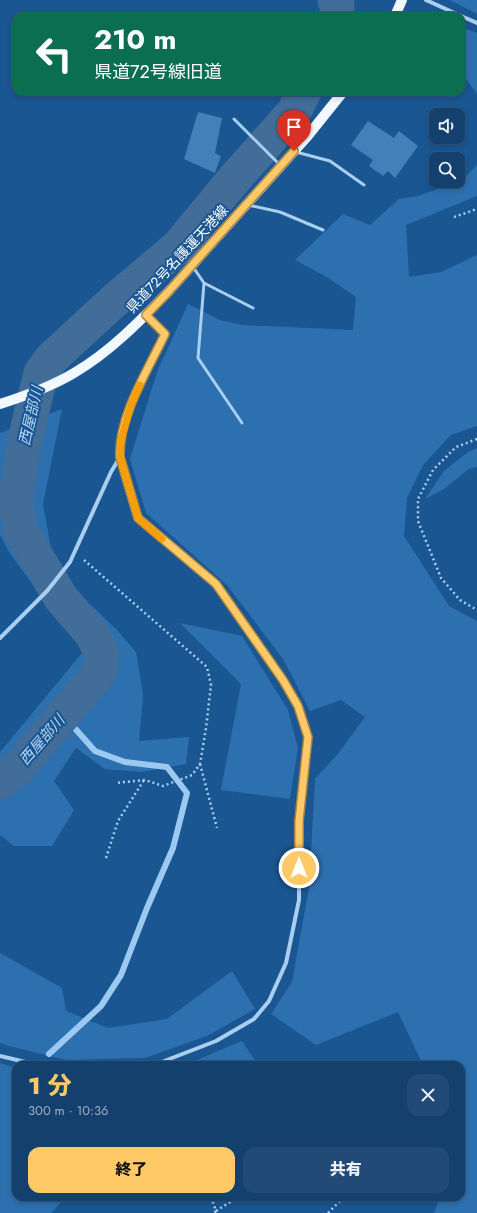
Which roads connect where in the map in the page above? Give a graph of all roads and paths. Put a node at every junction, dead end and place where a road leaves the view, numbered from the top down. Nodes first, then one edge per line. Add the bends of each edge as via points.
1 (402, 0) edge
2 (426, 0) edge
3 (397, 12) edge
4 (452, 12) edge
5 (465, 18) edge
6 (477, 23) edge
7 (340, 96) edge
8 (234, 119) dead end
9 (294, 151) junction
10 (281, 166) junction
11 (364, 185) dead end
12 (246, 205) junction
13 (477, 209) edge
14 (454, 217) dead end
15 (323, 230) dead end
16 (192, 266) junction
17 (204, 283) junction
18 (252, 308) dead end
19 (146, 315) junction
20 (0, 404) edge
21 (242, 424) dead end
22 (477, 439) edge
23 (120, 457) junction
24 (74, 552) junction
25 (477, 610) edge
26 (0, 638) edge
27 (200, 764) junction
28 (145, 780) junction
29 (116, 783) dead end
30 (217, 828) dead end
31 (106, 858) dead end
32 (0, 1056) edge
33 (21, 1061) edge
34 (164, 1061) edge
35 (212, 1201) edge
36 (232, 1201) edge
37 (340, 1201) edge
38 (215, 1212) edge
39 (328, 1213) edge

1 - 3 main road
2 - 4 street
5 - 6 street
7 - 9 main road, 県道72号名護運天港線
8 - 10 lane
9 - 10 main road, 県道72号名護運天港線
9 - 11 lane via 330,161
10 - 12 main road, 県道72号名護運天港線
12 - 15 lane via 280,212
12 - 16 main road, 県道72号名護運天港線
13 - 14 path
16 - 17 lane
16 - 19 main road, 県道72号名護運天港線
17 - 18 lane
17 - 21 lane via 198,358
19 - 20 main road, 県道72号名護運天港線 via 110,348 73,374
19 - 23 street via 165,334 131,405 121,440
22 - 25 path via 456,447 433,470 418,500 418,521 441,578 460,600
23 - 24 street
23 - 34 street via 138,518 216,584 283,680 298,706 308,737 299,821 299,900 286,963 269,1001 254,1019 216,1041
24 - 26 street via 70,562 47,591
24 - 27 path via 207,667 211,685
27 - 28 path via 192,776 163,786
27 - 30 path
28 - 29 path
28 - 31 path via 118,821
32 - 33 street
35 - 38 path
36 - 38 path
37 - 39 path

